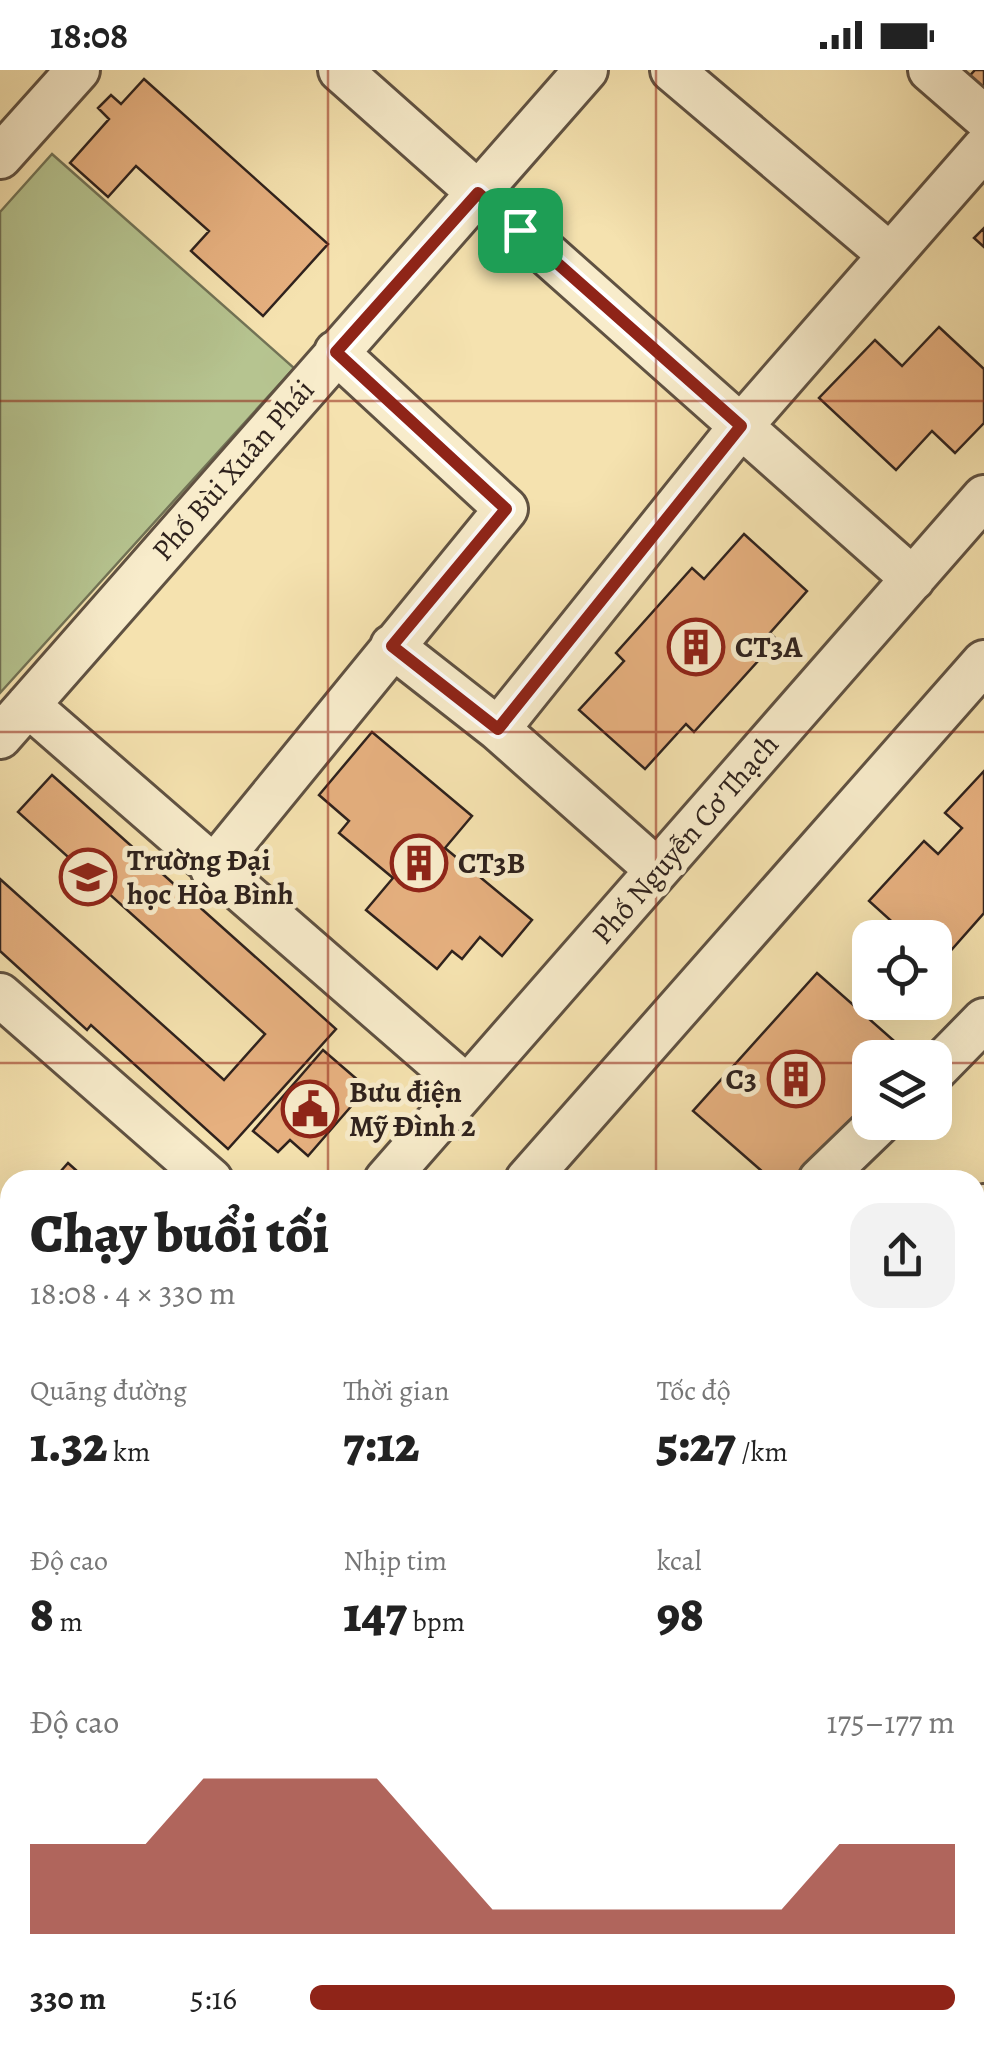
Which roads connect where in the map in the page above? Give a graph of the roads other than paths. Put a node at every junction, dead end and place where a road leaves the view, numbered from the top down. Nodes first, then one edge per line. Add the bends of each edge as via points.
1 (78, 70) edge
2 (340, 70) edge
3 (586, 70) edge
4 (672, 70) edge
5 (930, 70) edge
6 (984, 117) edge
7 (984, 148) edge
8 (0, 157) edge
9 (478, 193) junction
10 (890, 255) junction
11 (336, 352) junction
12 (741, 426) junction
13 (984, 497) edge
14 (913, 579) junction
15 (392, 646) junction
16 (983, 664) edge
17 (28, 705) junction
18 (498, 729) junction
19 (0, 737) edge
20 (212, 868) junction
21 (658, 870) junction
22 (0, 996) edge
23 (467, 1088) junction
24 (861, 1140) edge
25 (200, 1170) edge
26 (395, 1170) edge
27 (536, 1170) edge
28 (830, 1170) edge

1 - 8 street
2 - 9 street
3 - 9 street, Phố Bùi Xuân Phái
4 - 10 street
5 - 6 street
7 - 10 street
9 - 11 street, Phố Bùi Xuân Phái
9 - 12 street
10 - 12 street
11 - 15 street via 506,509
11 - 17 street, Phố Bùi Xuân Phái
12 - 14 street
12 - 18 street
13 - 14 street, Phố Nguyễn Cơ Thạch
14 - 21 street, Phố Nguyễn Cơ Thạch
15 - 18 street
15 - 20 street
16 - 27 street
17 - 19 street, Phố Bùi Xuân Phái
17 - 20 street
18 - 21 street
20 - 23 street
21 - 23 street, Phố Nguyễn Cơ Thạch
22 - 25 street
23 - 26 street, Phố Nguyễn Cơ Thạch
24 - 28 street

